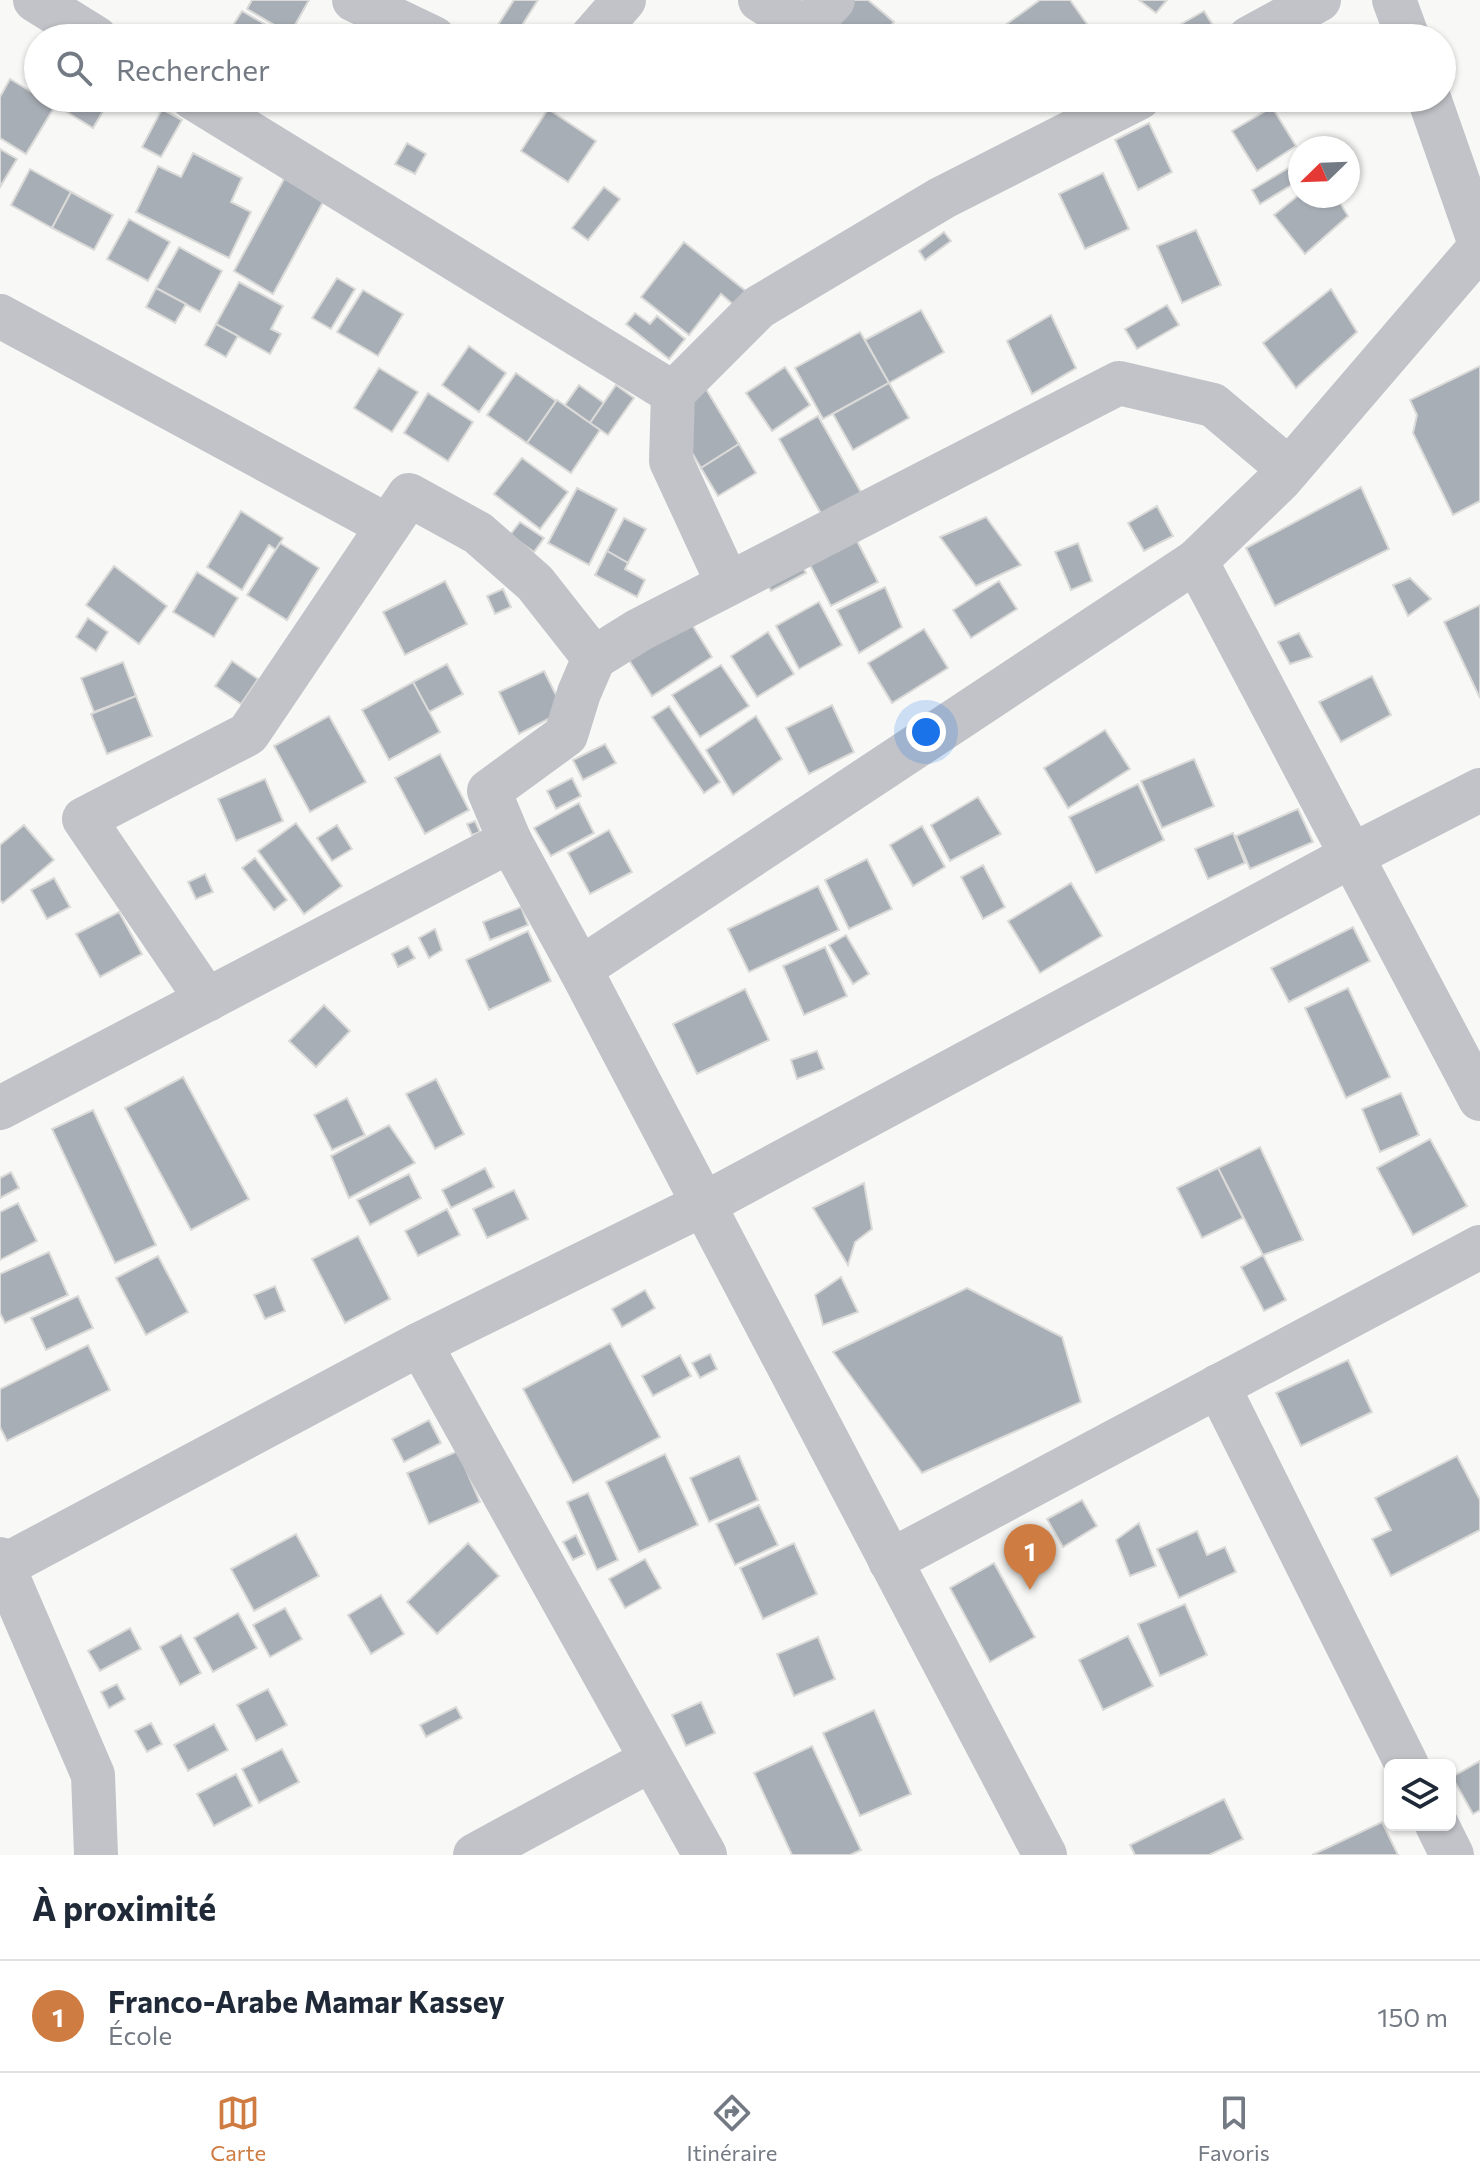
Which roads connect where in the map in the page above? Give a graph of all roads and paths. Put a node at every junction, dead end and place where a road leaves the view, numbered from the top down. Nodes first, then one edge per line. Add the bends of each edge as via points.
1 (35, 0) edge
2 (624, 0) edge
3 (760, 0) edge
4 (833, 0) edge
5 (1319, 0) edge
6 (1394, 0) edge
7 (368, 3) edge
8 (74, 24) edge
9 (408, 24) edge
10 (603, 24) edge
11 (798, 24) edge
12 (811, 24) edge
13 (1275, 24) edge
14 (1403, 24) edge
15 (216, 112) edge
16 (1111, 112) edge
17 (1434, 112) edge
18 (1480, 245) edge
19 (0, 316) edge
20 (673, 393) junction
21 (1289, 469) junction
22 (388, 526) junction
23 (1196, 561) junction
24 (728, 584) junction
25 (594, 658) junction
26 (1480, 790) edge
27 (510, 841) junction
28 (1351, 856) junction
29 (580, 969) junction
30 (207, 1000) junction
31 (1480, 1099) edge
32 (0, 1108) edge
33 (704, 1204) junction
34 (1480, 1247) edge
35 (420, 1344) junction
36 (1218, 1386) junction
37 (890, 1561) junction
38 (1, 1564) edge
39 (1404, 1759) edge
40 (651, 1760) junction
41 (1440, 1831) edge
42 (96, 1855) edge
43 (475, 1855) edge
44 (705, 1855) edge
45 (1045, 1855) edge
46 (1452, 1855) edge

1 - 8 street
2 - 10 street
3 - 11 street
4 - 12 street
5 - 13 street
6 - 14 street
7 - 9 street
15 - 20 street
16 - 20 street via 942,198 759,307
17 - 18 street
18 - 21 street
19 - 22 street
20 - 24 street via 671,461
21 - 23 street
21 - 24 street via 1213,405 1119,383
22 - 25 street via 409,495 478,533 535,583
22 - 30 street via 248,734 84,819
23 - 28 street
23 - 29 street
24 - 25 street
25 - 27 street via 566,735 489,791
26 - 28 street
27 - 29 street
27 - 30 street
28 - 31 street
28 - 33 street
29 - 33 street
30 - 32 street
33 - 35 street
33 - 37 street
34 - 36 street
35 - 38 street
35 - 40 street
36 - 37 street
36 - 39 street
37 - 45 street
38 - 42 street via 93,1775
40 - 43 street
40 - 44 street
41 - 46 street

